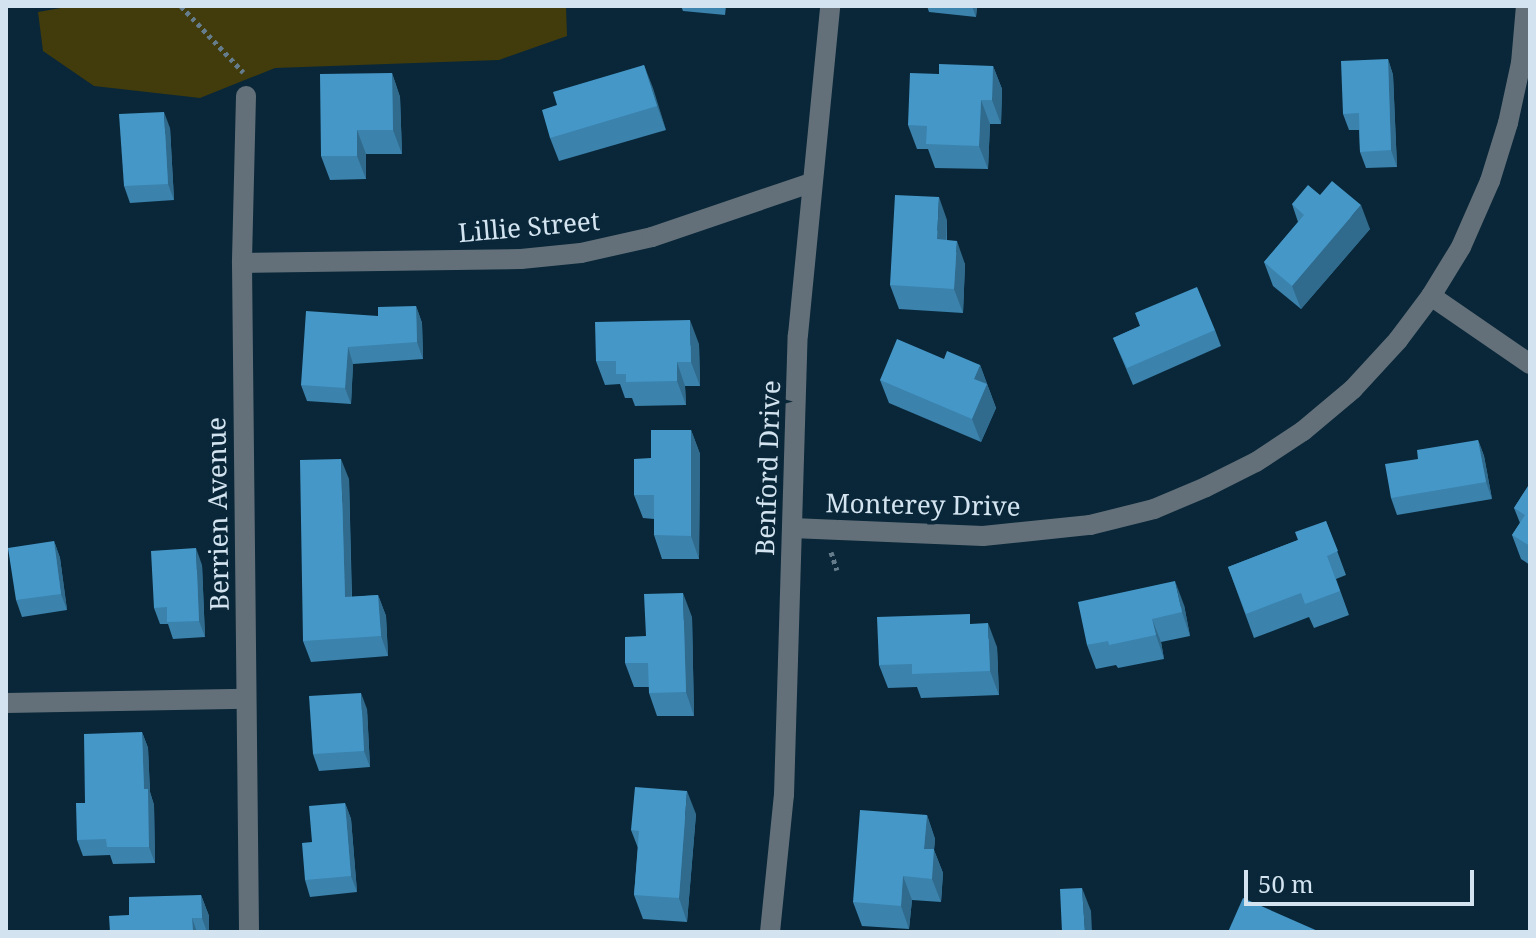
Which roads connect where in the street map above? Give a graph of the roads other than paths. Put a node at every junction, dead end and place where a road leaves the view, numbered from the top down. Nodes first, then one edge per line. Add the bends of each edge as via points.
1 (830, 6) edge
2 (1526, 6) edge
3 (246, 96) road end
4 (811, 183) junction
5 (242, 263) junction
6 (1431, 296) junction
7 (1530, 364) edge
8 (792, 528) junction
9 (246, 699) junction
10 (6, 703) edge
11 (249, 932) edge
12 (770, 932) edge

1 - 4 street, Benford Drive
2 - 6 street, Monterey Drive via 1521,63 1490,181 1461,247
3 - 5 street, Berrien Avenue
4 - 5 street, Lillie Street via 665,233 581,253 521,259
4 - 8 street, Benford Drive via 798,335
5 - 9 street, Berrien Avenue
6 - 7 street
6 - 8 street, Monterey Drive via 1353,389 1303,431 1256,462 1154,509 1025,534
8 - 12 street, Benford Drive via 784,795
9 - 10 street
9 - 11 street, Berrien Avenue

